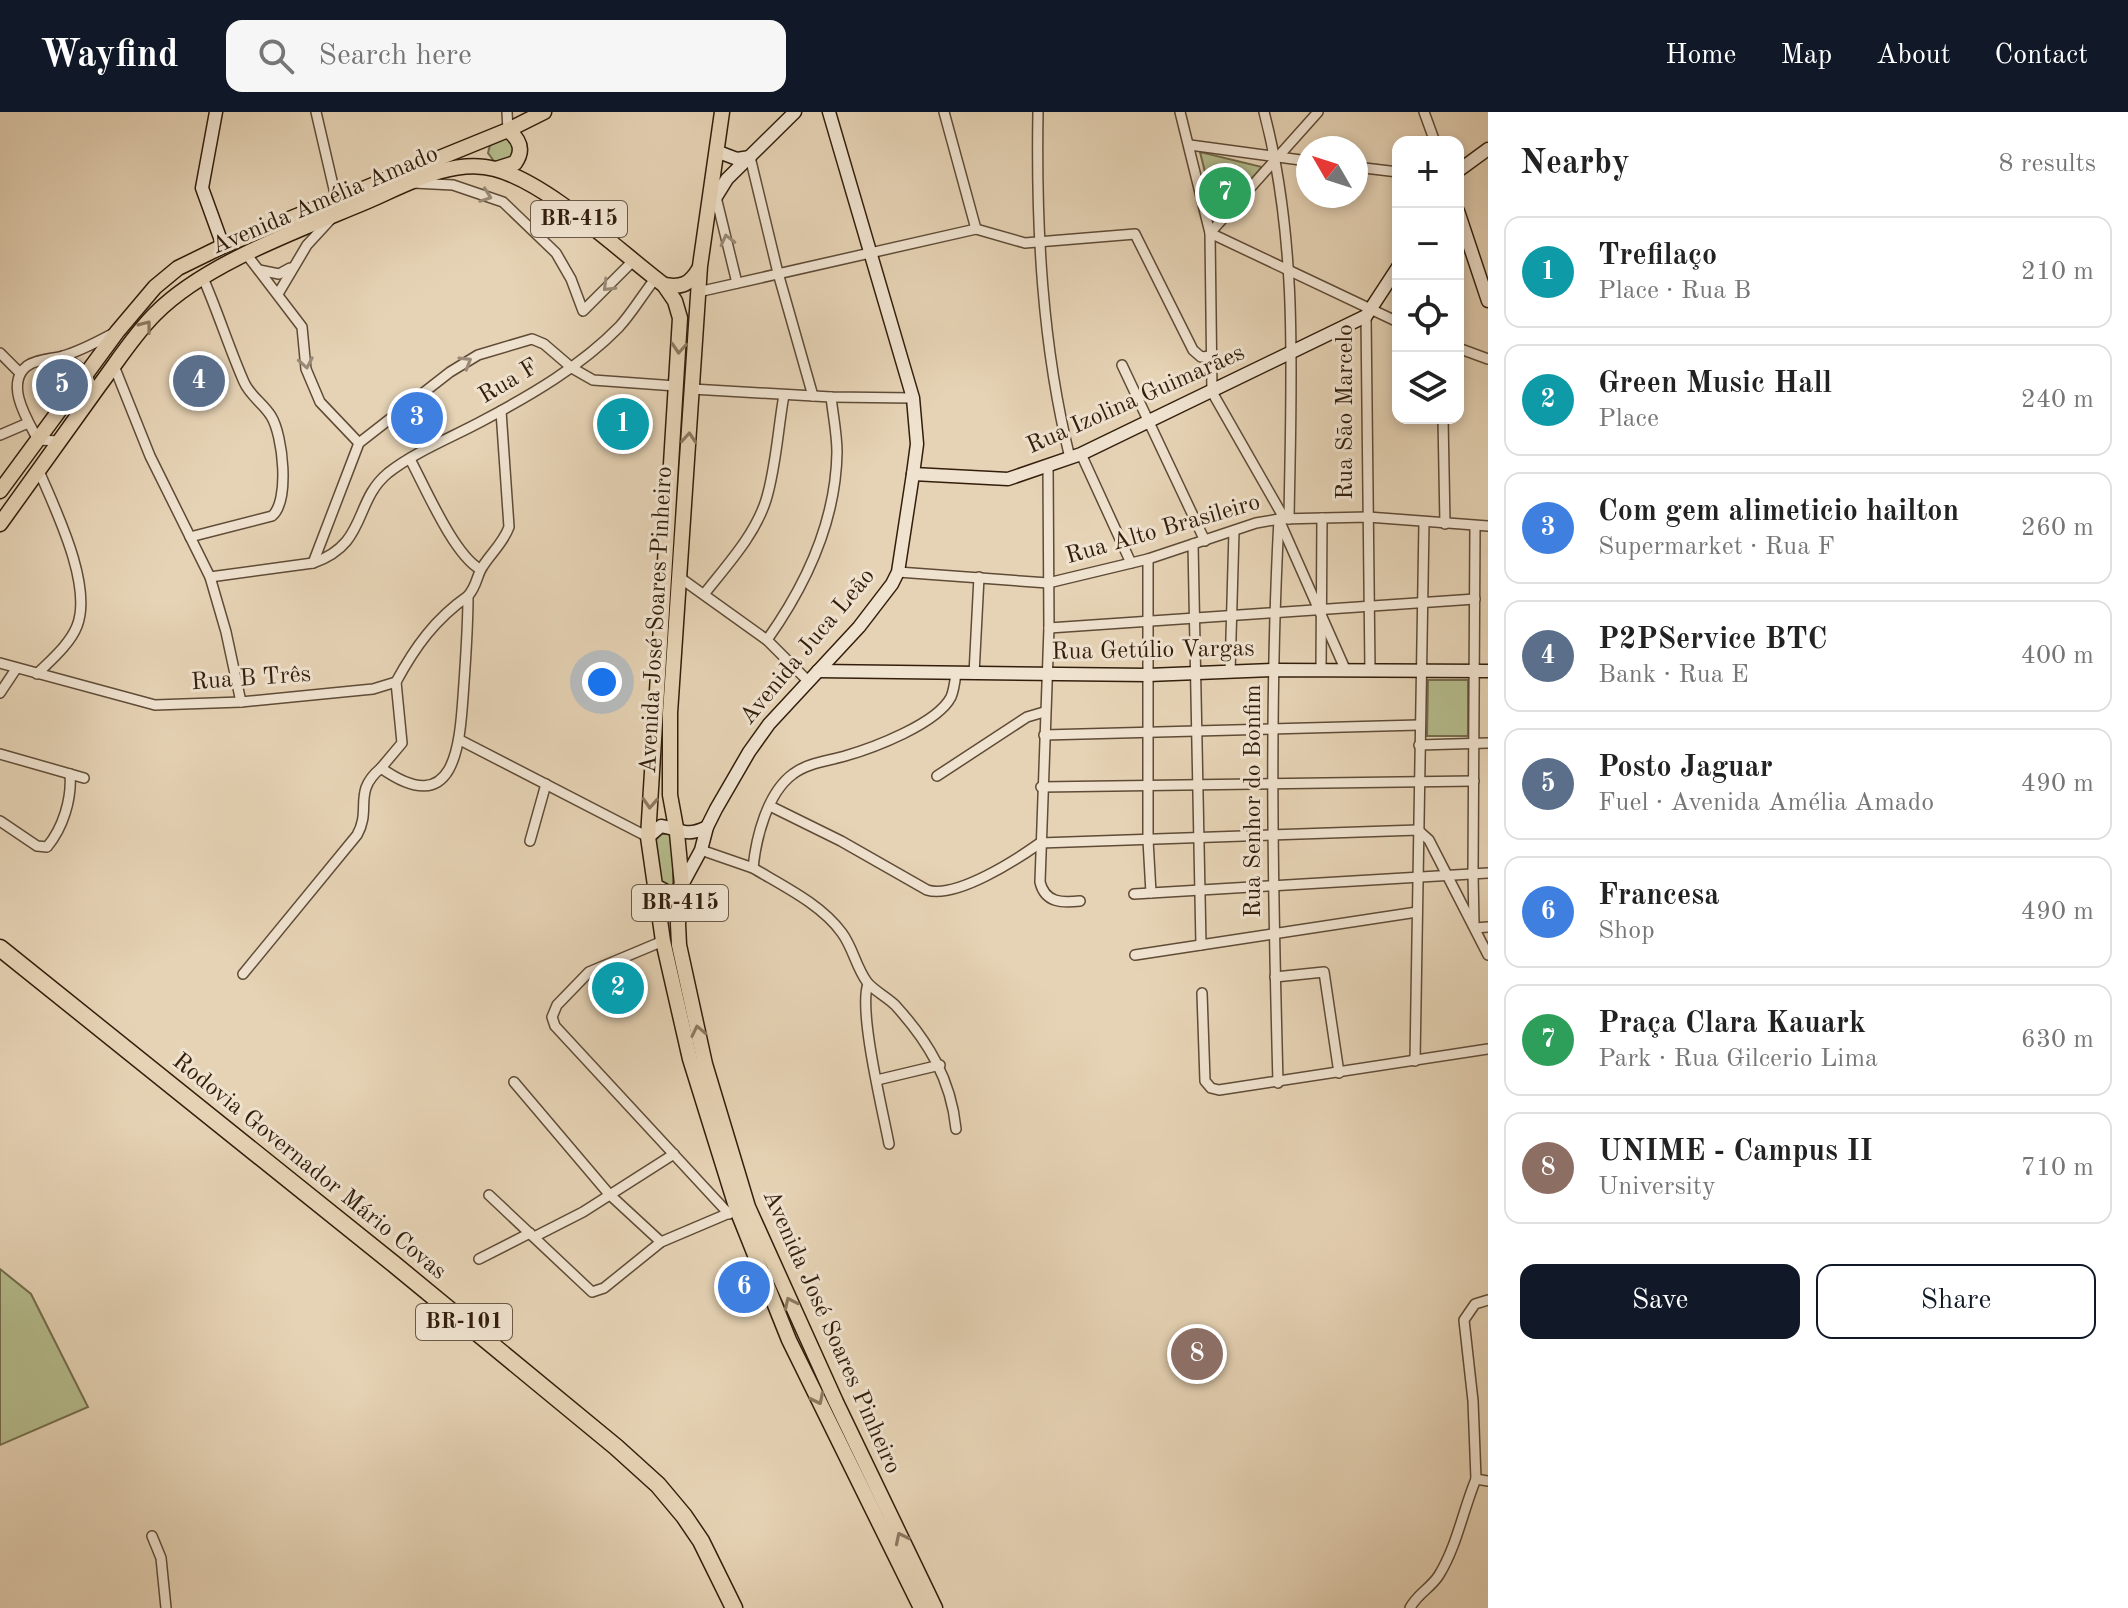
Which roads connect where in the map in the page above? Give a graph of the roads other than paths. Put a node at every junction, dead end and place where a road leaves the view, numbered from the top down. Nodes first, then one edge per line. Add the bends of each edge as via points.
1 (216, 112) edge
2 (316, 112) edge
3 (507, 112) edge
4 (544, 112) edge
5 (722, 112) edge
6 (795, 112) edge
7 (829, 112) edge
8 (944, 112) edge
9 (1038, 112) edge
10 (1180, 112) edge
11 (1264, 112) edge
12 (1318, 112) edge
13 (1424, 112) edge
14 (508, 130) junction
15 (1433, 136) edge
16 (487, 137) junction
17 (1190, 145) junction
18 (1488, 149) edge
19 (716, 151) junction
20 (750, 157) junction
21 (1276, 157) junction
22 (1296, 160) edge
23 (1464, 167) edge
24 (494, 168) junction
25 (1368, 168) edge
26 (1392, 171) edge
27 (410, 183) junction
28 (336, 198) junction
29 (713, 202) junction
30 (334, 216) junction
31 (976, 229) junction
32 (1464, 229) edge
33 (1210, 233) junction
34 (1040, 243) junction
35 (223, 246) junction
36 (872, 252) junction
37 (247, 255) junction
38 (633, 261) junction
39 (700, 266) junction
40 (291, 268) junction
41 (1289, 269) junction
42 (259, 270) junction
43 (778, 273) junction
44 (1392, 276) edge
45 (203, 278) junction
46 (660, 282) junction
47 (737, 283) junction
48 (698, 292) junction
49 (278, 294) junction
50 (1488, 301) edge
51 (1368, 313) junction
52 (1392, 320) edge
53 (117, 332) junction
54 (1464, 350) edge
55 (0, 353) edge
56 (1290, 354) junction
57 (63, 356) junction
58 (1211, 356) junction
59 (1488, 359) edge
60 (1122, 365) dead end
61 (114, 366) junction
62 (572, 368) junction
63 (87, 372) junction
64 (20, 373) junction
65 (676, 386) junction
66 (692, 389) junction
67 (1212, 392) junction
68 (784, 395) junction
69 (813, 396) junction
70 (831, 397) junction
71 (913, 398) junction
72 (89, 400) junction
73 (501, 411) junction
74 (1149, 421) junction
75 (28, 423) junction
76 (1443, 424) edge
77 (0, 435) edge
78 (38, 440) junction
79 (61, 441) junction
80 (359, 443) junction
81 (1076, 456) junction
82 (410, 459) junction
83 (1048, 467) junction
84 (39, 471) junction
85 (913, 474) junction
86 (0, 491) edge
87 (1368, 517) junction
88 (1284, 518) junction
89 (1322, 518) junction
90 (1424, 522) junction
91 (0, 524) edge
92 (1445, 524) junction
93 (1475, 526) junction
94 (1488, 526) edge
95 (1234, 531) junction
96 (190, 537) junction
97 (1205, 541) junction
98 (1193, 544) junction
99 (1148, 559) junction
100 (313, 563) junction
101 (1131, 563) junction
102 (480, 569) junction
103 (898, 572) junction
104 (210, 577) junction
105 (679, 577) junction
106 (979, 577) junction
107 (1048, 583) junction
108 (705, 593) junction
109 (468, 596) junction
110 (1475, 599) junction
111 (1421, 603) junction
112 (1369, 607) junction
113 (1321, 610) junction
114 (1274, 613) junction
115 (1233, 616) junction
116 (1194, 619) junction
117 (1148, 622) junction
118 (1049, 628) junction
119 (767, 640) junction
120 (0, 663) edge
121 (16, 669) junction
122 (1274, 670) junction
123 (1321, 670) junction
124 (818, 671) junction
125 (1346, 671) junction
126 (1370, 671) junction
127 (1419, 671) junction
128 (1482, 671) edge
129 (1230, 672) junction
130 (956, 673) junction
131 (1194, 673) junction
132 (37, 674) junction
133 (974, 674) junction
134 (1047, 674) junction
135 (1148, 675) junction
136 (808, 681) junction
137 (396, 682) junction
138 (0, 693) edge
139 (241, 702) junction
140 (1044, 712) junction
141 (1419, 725) junction
142 (1274, 729) junction
143 (1195, 731) junction
144 (1148, 732) junction
145 (1044, 735) junction
146 (460, 740) junction
147 (1475, 743) junction
148 (1488, 743) edge
149 (1419, 745) junction
150 (0, 754) edge
151 (381, 768) junction
152 (70, 774) junction
153 (937, 776) dead end
154 (84, 778) dead end
155 (1474, 781) junction
156 (1418, 782) junction
157 (546, 784) junction
158 (1273, 784) junction
159 (1148, 785) junction
160 (1197, 785) junction
161 (1041, 787) junction
162 (770, 806) junction
163 (0, 821) edge
164 (707, 827) junction
165 (1418, 830) junction
166 (677, 833) junction
167 (1274, 835) junction
168 (648, 837) junction
169 (1198, 838) junction
170 (1148, 840) junction
171 (530, 841) dead end
172 (1040, 843) junction
173 (701, 850) junction
174 (753, 868) junction
175 (1488, 873) edge
176 (1473, 874) junction
177 (1448, 875) junction
178 (1417, 877) junction
179 (1273, 884) junction
180 (655, 885) junction
181 (682, 885) junction
182 (1199, 890) junction
183 (1151, 893) junction
184 (1134, 894) dead end
185 (1080, 901) dead end
186 (1417, 912) junction
187 (1488, 927) edge
188 (1475, 928) junction
189 (1274, 932) junction
190 (663, 941) junction
191 (1201, 945) junction
192 (0, 948) edge
193 (1135, 955) dead end
194 (1488, 955) edge
195 (243, 974) dead end
196 (1275, 977) junction
197 (868, 984) junction
198 (1202, 993) dead end
199 (1488, 1049) edge
200 (1415, 1061) junction
201 (940, 1065) junction
202 (1339, 1073) junction
203 (877, 1080) junction
204 (514, 1082) dead end
205 (1278, 1083) junction
206 (956, 1129) dead end
207 (889, 1144) dead end
208 (674, 1154) junction
209 (609, 1194) junction
210 (489, 1195) dead end
211 (733, 1212) junction
212 (532, 1235) junction
213 (661, 1242) junction
214 (479, 1259) dead end
215 (1488, 1300) edge
216 (1476, 1479) junction
217 (1488, 1481) edge
218 (152, 1536) dead end
219 (166, 1608) edge
220 (734, 1608) edge
221 (921, 1608) edge
222 (935, 1608) edge
223 (1410, 1608) edge

1 - 35 main road via 202,188
2 - 28 street
3 - 14 street
4 - 14 main road, Avenida Amélia Amado
5 - 19 main road, Avenida José Soares Pinheiro / BR-415
6 - 20 main road
7 - 36 main road, Avenida Juca Leão
8 - 31 street
9 - 34 street
10 - 17 street
11 - 21 street, Rua Senhor do Bonfim
12 - 21 street
13 - 15 street
14 - 16 main road, Avenida Amélia Amado
14 - 24 main road via 521,152 515,163
16 - 24 main road via 483,156
16 - 28 main road, Avenida Amélia Amado
17 - 21 street
17 - 33 street
18 - 23 main road
19 - 20 main road via 737,159
19 - 29 main road, Avenida José Soares Pinheiro / BR-415
20 - 29 main road
20 - 43 street
21 - 22 street
21 - 33 street
21 - 41 street, Rua Senhor do Bonfim
24 - 27 main road, Avenida Amélia Amado via 458,167
24 - 38 main road, Avenida Amélia Amado / BR-415 via 550,197
25 - 26 street
27 - 30 main road, Avenida Amélia Amado
27 - 38 street via 453,185 503,202 556,253 583,311
28 - 35 main road, Avenida Amélia Amado
29 - 39 main road, Avenida José Soares Pinheiro / BR-415
47 -> 29 street, Avenida José Soares Pinheiro
30 - 37 main road, Avenida Amélia Amado
30 - 40 street
31 - 34 street
31 - 36 street
32 - 50 main road
33 - 41 street
33 - 58 street
34 - 58 street via 1135,234 1193,350 1201,357
34 - 81 street via 1054,387
35 - 53 main road, Avenida Amélia Amado via 178,268
36 - 43 street
36 - 71 main road, Avenida Juca Leão
37 - 42 street
37 - 45 main road, Avenida Amélia Amado
38 - 46 main road, Avenida Amélia Amado / BR-415
39 - 46 main road via 687,284
39 - 48 main road, Avenida José Soares Pinheiro / BR-415
40 - 42 street via 279,274
40 - 49 street
41 - 51 street
41 - 56 street, Rua Senhor do Bonfim
42 - 49 street
43 - 47 street
43 - 69 street
44 - 51 main road, Rua São Marcelo
61 -> 45 main road, Avenida Amélia Amado via 155,314
45 - 96 street via 244,383 278,432 282,499 272,516
46 - 62 street, Rua F
46 -> 65 main road, Avenida José Soares Pinheiro / BR-415 via 680,318
47 - 48 street
48 - 66 main road, Avenida José Soares Pinheiro / BR-415
49 -> 80 street via 302,327 306,369 320,402
51 - 52 street
51 - 56 main road, Rua Izolina Guimarães
51 - 87 street, Rua São Marcelo
53 - 57 street
53 - 63 main road, Avenida Amélia Amado
54 - 59 street
55 - 64 street
56 - 67 main road, Rua Izolina Guimarães
56 - 88 street, Rua Senhor do Bonfim
57 - 63 street
57 - 64 street via 29,365
58 - 67 street
60 - 74 street
61 - 72 main road, Avenida Amélia Amado
61 - 96 street
62 - 65 street via 593,380
62 - 73 street, Rua F
80 -> 62 street via 457,368 497,348 535,340
63 - 72 street via 92,382
63 - 78 main road, Avenida Amélia Amado
64 - 75 street via 17,387
65 -> 168 main road, Avenida José Soares Pinheiro / BR-415
66 - 68 street
105 -> 66 main road, Avenida José Soares Pinheiro / BR-415
67 - 74 main road, Rua Izolina Guimarães
67 - 88 street
68 - 69 street
68 - 108 street via 761,513
69 - 70 street
70 - 71 street
70 - 119 street via 837,453 827,516 806,579
71 - 85 main road, Avenida Juca Leão
72 - 79 main road, Avenida Amélia Amado
73 - 82 street, Rua F
73 - 102 street via 509,527
74 - 81 main road, Rua Izolina Guimarães
74 - 97 street
75 - 77 street
75 - 78 street
76 - 92 street
78 - 79 street
78 - 86 main road, Avenida Amélia Amado
79 - 84 main road, Avenida Amélia Amado
80 - 100 street
81 - 83 main road, Rua Izolina Guimarães
81 - 101 street
82 - 100 street, Rua F via 377,483 357,527 340,548
82 - 102 street via 453,538 470,564
83 - 85 main road, Rua Izolina Guimarães via 1002,479
83 - 107 street
84 - 91 main road, Avenida Amélia Amado
84 - 132 street via 73,554 80,607 74,632
85 - 103 main road, Avenida Juca Leão
87 - 89 street, Rua Alto Brasileiro
87 - 90 street, Rua Alto Brasileiro
87 - 112 street, Rua São Marcelo
88 - 89 street, Rua Alto Brasileiro
88 - 95 street, Rua Alto Brasileiro
88 - 113 street
88 - 114 street, Rua Senhor do Bonfim
89 - 113 street
90 - 92 street, Rua Alto Brasileiro
90 - 111 street
92 - 93 street, Rua Alto Brasileiro
93 - 94 street, Rua Alto Brasileiro
93 - 110 street
95 - 97 street, Rua Alto Brasileiro
95 - 115 street
96 - 104 street
97 - 98 street, Rua Alto Brasileiro
98 - 99 street, Rua Alto Brasileiro
98 - 116 street
99 - 101 street, Rua Alto Brasileiro
99 - 117 street
100 - 104 street, Rua F
101 - 107 street, Rua Alto Brasileiro
102 - 109 street via 478,584
103 - 106 street, Rua Alto Brasileiro
103 - 124 main road, Avenida Juca Leão via 882,600
104 - 139 street
105 - 108 street
105 - 166 main road, Avenida José Soares Pinheiro / BR-415 via 670,713 670,795
106 - 107 street, Rua Alto Brasileiro
106 - 133 street
107 - 118 street
108 - 119 street
109 - 137 street via 427,633
109 - 146 street
110 - 111 street
110 - 128 street
111 - 112 street
111 - 127 street
112 - 113 street
112 - 126 street, Rua São Marcelo
113 - 114 street
113 - 123 street
113 - 125 street
114 - 115 street
114 - 122 street, Rua Senhor do Bonfim
115 - 116 street
115 - 129 street
116 - 117 street
116 - 131 street
117 - 118 street
117 - 135 street
118 - 134 street
119 - 136 street
120 - 121 street, Rua B Três
121 - 132 street, Rua B Três
121 - 138 street
122 - 123 main road, Rua Getúlio Vargas
122 - 129 main road, Rua Getúlio Vargas
122 - 142 street, Rua Senhor do Bonfim
123 - 125 main road, Rua Getúlio Vargas
124 - 130 main road, Rua Getúlio Vargas
124 - 136 main road, Avenida Juca Leão
125 - 126 main road, Rua Getúlio Vargas
126 - 127 main road, Rua Getúlio Vargas
127 - 128 main road, Rua Getúlio Vargas
127 - 141 street
128 - 147 street
129 - 131 main road, Rua Getúlio Vargas
130 - 133 main road, Rua Getúlio Vargas
130 - 162 street via 949,701 930,718 851,754 802,768 783,783
131 - 135 main road, Rua Getúlio Vargas
131 - 143 street
132 - 139 street, Rua B Três via 143,704
133 - 134 main road, Rua Getúlio Vargas
134 - 135 main road, Rua Getúlio Vargas
134 - 140 street
135 - 144 street
136 - 164 main road, Avenida Juca Leão via 749,752
137 - 139 street, Rua B Três
137 - 151 street via 402,743
140 - 145 street
140 - 153 street via 1027,717
141 - 142 street
141 - 149 street
142 - 143 street
142 - 158 street, Rua Senhor do Bonfim
143 - 144 street
143 - 160 street
144 - 145 street
144 - 159 street
145 - 161 street
146 - 151 street via 451,769 427,786 400,782
146 - 157 street
147 - 148 street
147 - 149 street
147 - 155 street
149 - 156 street
150 - 152 street
151 - 195 street via 364,789 357,835
152 - 154 street
152 - 163 street via 66,813 47,847
155 - 156 street
155 - 176 street
156 - 158 street
156 - 165 street
157 - 168 street
157 - 171 street
158 - 160 street
158 - 167 street, Rua Senhor do Bonfim
159 - 160 street
159 - 161 street
159 - 170 street
160 - 169 street
161 - 172 street
162 - 172 street via 939,893 1006,866
162 - 174 street
164 - 166 main road
164 - 173 main road, Avenida Juca Leão
165 - 167 street
165 - 177 street
165 - 178 street
166 - 168 main road via 661,826
166 - 181 main road, Avenida José Soares Pinheiro / BR-415
167 - 169 street
167 - 179 street, Rua Senhor do Bonfim
168 - 180 main road, Avenida José Soares Pinheiro / BR-415
169 - 170 street
169 - 182 street
170 - 172 street
170 - 183 street
172 - 185 street via 1042,891 1058,901
173 - 174 street
173 - 181 main road, Avenida Juca Leão
174 - 197 street via 832,921
175 - 176 street
176 - 177 street
176 - 188 street
177 - 178 street
177 - 188 street
178 - 179 street
178 - 186 street
179 - 182 street
179 - 189 street, Rua Senhor do Bonfim
180 - 181 main road via 672,894
180 - 190 main road, Avenida José Soares Pinheiro / BR-415
222 -> 181 main road, Avenida José Soares Pinheiro / BR-415 via 748,1207 705,1064 679,945
182 - 183 street
182 - 191 street
183 - 184 street
186 - 189 street
186 - 200 street
187 - 188 street
188 - 194 street
189 - 191 street
189 - 196 street, Rua Senhor do Bonfim
190 - 208 street via 589,972 552,1017
190 - 211 main road, Avenida José Soares Pinheiro / BR-415
191 - 193 street
192 - 220 highway, Rodovia Governador Mário Covas / BR-101 via 616,1447 684,1516
196 - 202 street via 1324,972
196 - 205 street, Rua Senhor do Bonfim
197 - 201 street via 896,1006
197 - 203 street via 865,995
198 - 205 street via 1205,1081 1219,1090
199 - 200 street
200 - 202 street
201 - 203 street
201 - 206 street
202 - 205 street
203 - 207 street
204 - 209 street
208 - 209 street
208 - 211 street
209 - 212 street
209 - 213 street
210 - 212 street
211 - 213 street
211 -> 221 main road, Avenida José Soares Pinheiro / BR-415 via 789,1340
212 - 213 street via 592,1292
212 - 214 street
215 - 216 street via 1475,1304 1464,1320
216 - 217 street
216 - 223 street via 1438,1577
218 - 219 street via 161,1558

